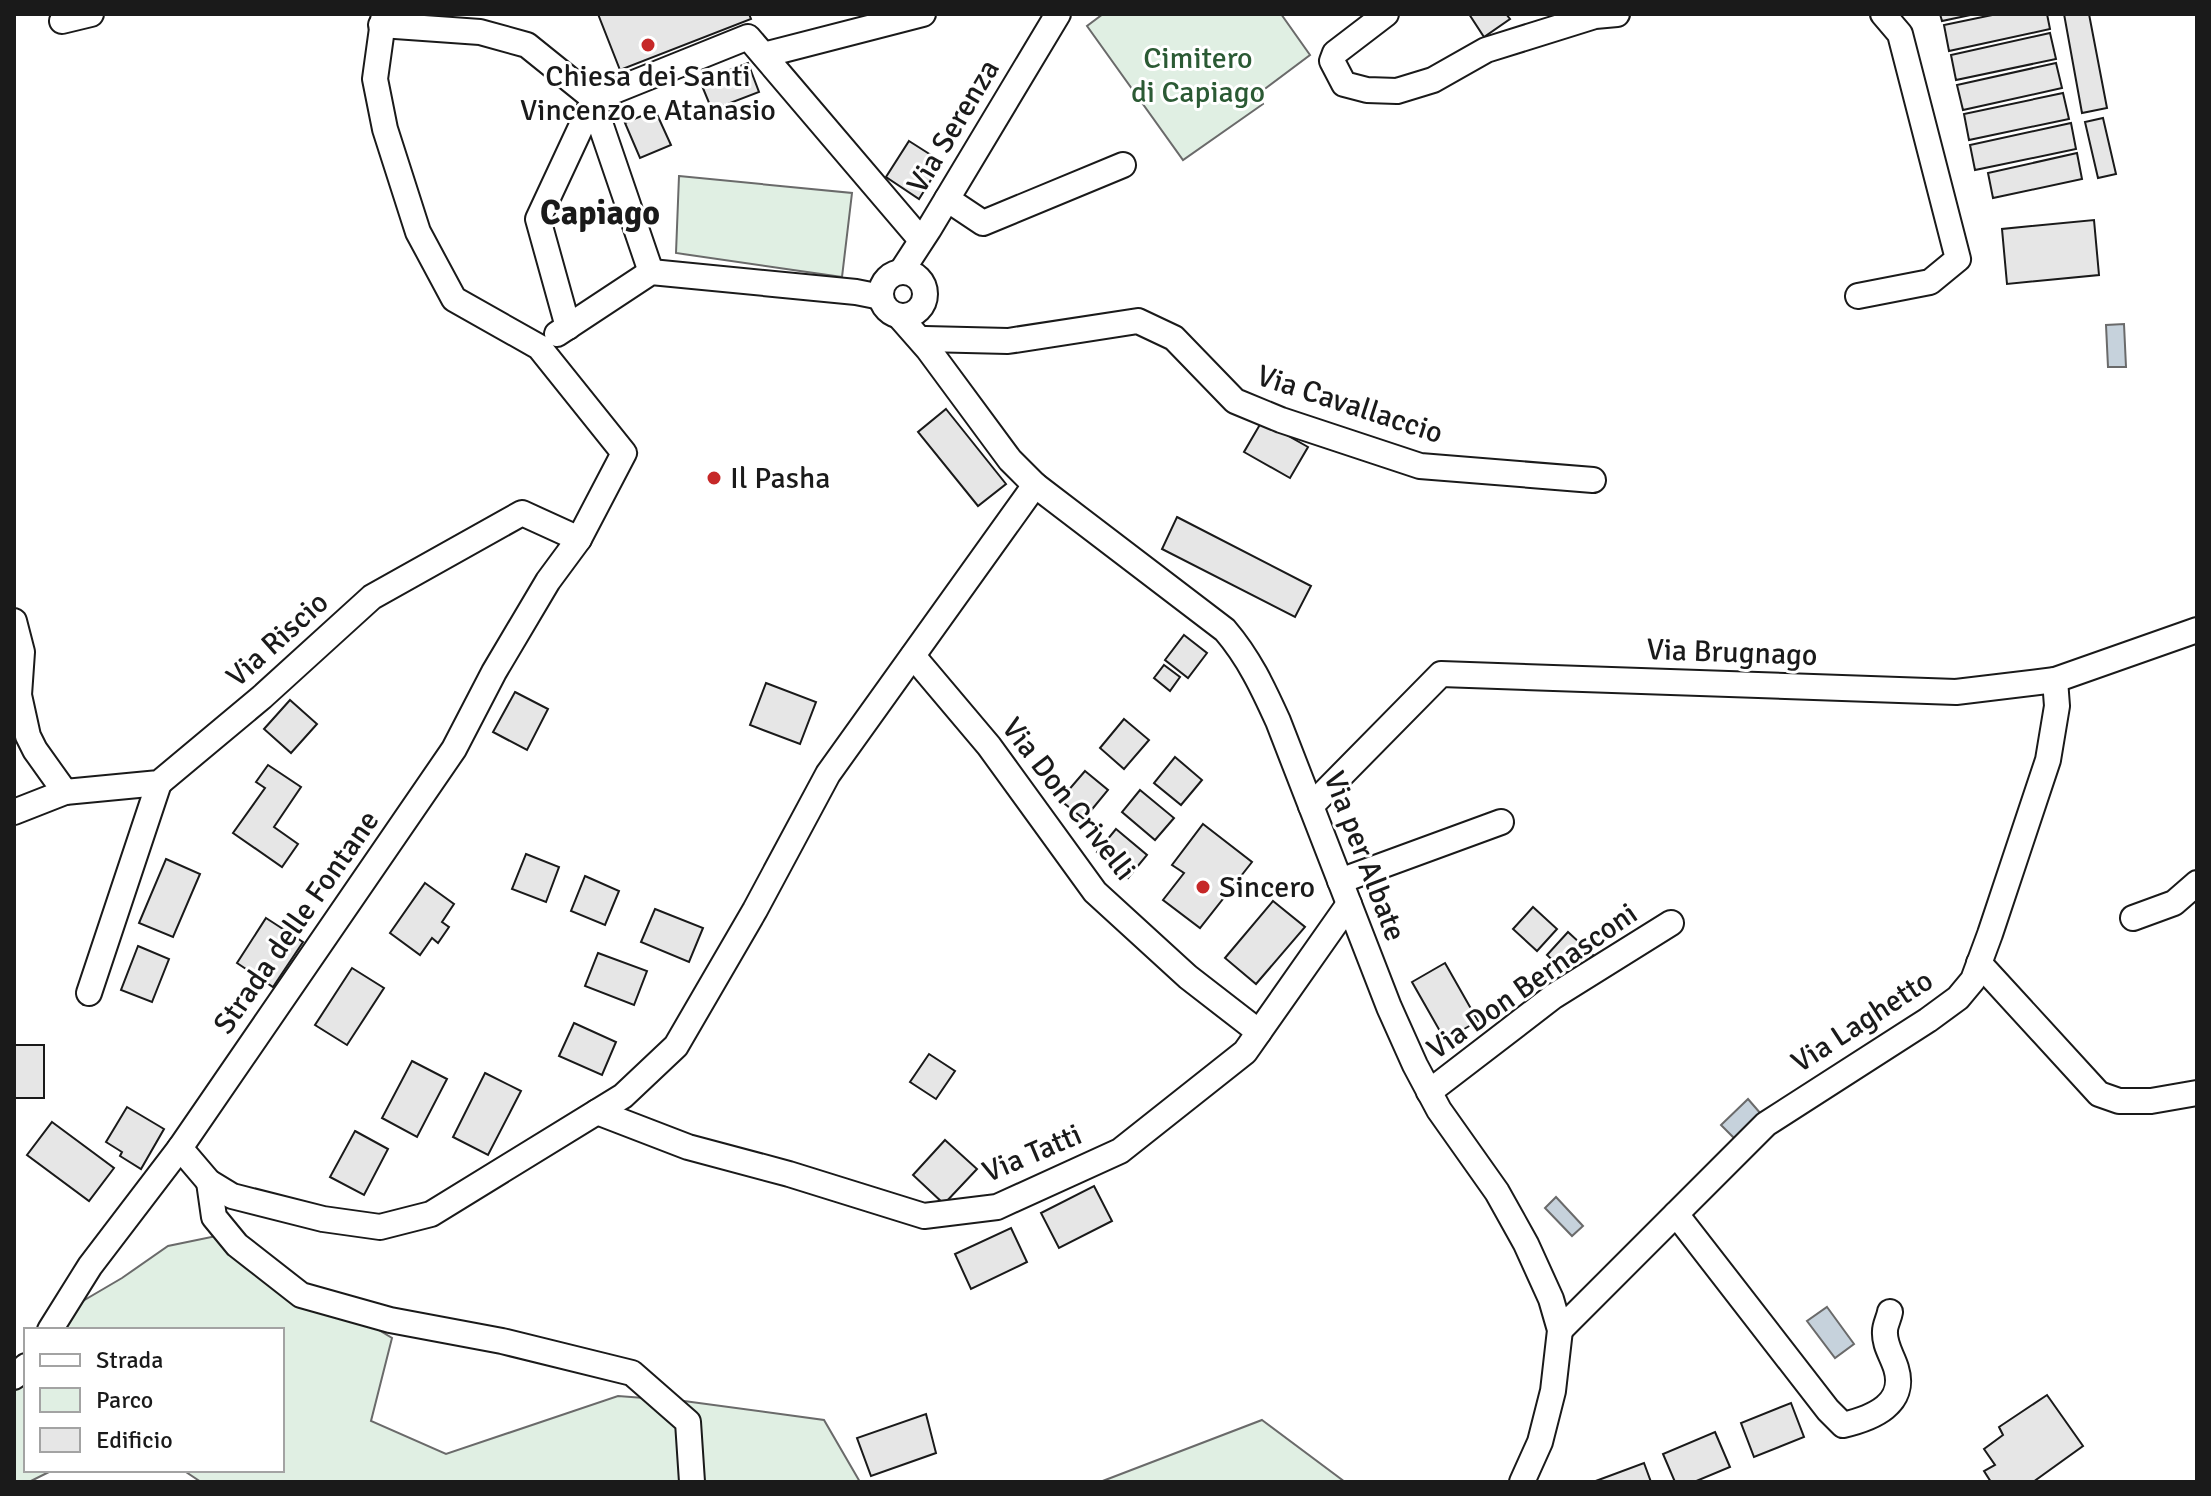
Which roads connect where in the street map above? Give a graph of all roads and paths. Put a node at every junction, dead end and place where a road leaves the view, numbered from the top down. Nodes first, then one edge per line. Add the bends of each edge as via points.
1 (91, 14) edge
2 (923, 14) edge
3 (1058, 14) edge
4 (1386, 14) edge
5 (1617, 14) edge
6 (1883, 14) edge
7 (382, 19) edge
8 (62, 21) dead end
9 (756, 46) junction
10 (594, 99) junction
11 (1123, 165) dead end
12 (947, 199) junction
13 (925, 235) junction
14 (651, 272) junction
15 (910, 276) junction
16 (1858, 296) dead end
17 (881, 297) junction
18 (909, 312) junction
19 (568, 327) junction
20 (927, 344) junction
21 (539, 347) junction
22 (1593, 480) dead end
23 (1035, 485) junction
24 (579, 539) junction
25 (14, 621) edge
26 (2197, 630) edge
27 (2158, 644) junction
28 (2197, 647) edge
29 (913, 656) junction
30 (2055, 680) junction
31 (159, 783) junction
32 (117, 787) junction
33 (65, 792) junction
34 (1311, 806) junction
35 (14, 812) edge
36 (1501, 822) dead end
37 (14, 828) edge
38 (2197, 883) edge
39 (1344, 892) junction
40 (2133, 918) dead end
41 (1671, 923) dead end
42 (1979, 963) junction
43 (89, 993) dead end
44 (1259, 1032) junction
45 (1429, 1092) junction
46 (2197, 1093) edge
47 (597, 1112) junction
48 (180, 1148) junction
49 (209, 1182) junction
50 (1676, 1214) junction
51 (1890, 1312) dead end
52 (51, 1328) edge
53 (1560, 1330) junction
54 (692, 1482) edge
55 (1522, 1482) edge

1 - 8 street
2 - 9 street
3 - 12 street, Via Serenza
4 - 5 street via 1335,53 1332,61 1344,84 1397,91 1433,80 1486,50
6 - 16 street via 1900,34 1958,259 1930,282
7 - 10 street via 480,32 527,45
7 - 21 street via 375,79 418,232 454,299
9 - 10 street
9 - 13 street
10 - 14 street
10 - 19 street via 538,219
11 - 12 street via 983,223
12 - 13 street, Via Serenza
13 - 15 street, Via Serenza
14 - 17 street
14 - 19 street
15 - 17 street via 888,278
15 - 18 street via 925,295
17 - 18 street via 887,309
18 - 20 street, Via per Albate
19 - 21 street
20 - 22 street, Via Cavallaccio via 1008,341 1138,321 1174,338 1235,401 1281,420 1420,466
20 - 23 street, Via per Albate via 1010,460
21 - 24 street, Strada delle Fontane via 624,453
23 - 29 street
23 - 34 street, Via per Albate via 1225,630 1258,677
24 - 31 street, Via Riscio via 522,513 372,597
24 - 48 street, Strada delle Fontane via 540,594 454,749
25 - 33 street via 22,652 19,695 28,736
26 - 27 street, Via Brugnago
27 - 28 street
27 - 30 street, Via Brugnago
29 - 44 street, Via Don Crivelli via 989,746 1095,892 1188,977
29 - 47 street via 828,774 676,1046 623,1096
30 - 34 street, Via Brugnago via 1956,692 1441,674
30 - 42 street, Via Laghetto via 2057,706 2048,760
31 - 32 street
31 - 43 street
32 - 33 street
32 - 37 street
33 - 35 street
34 - 39 street, Via per Albate
36 - 39 street
38 - 40 street via 2174,903
39 - 44 street, Via Tatti
39 - 45 street, Via per Albate
41 - 45 street, Via Don Bernasconi via 1554,996
42 - 46 street via 2099,1094 2140,1101
42 - 50 street, Via Laghetto via 1958,998 1766,1124
44 - 47 street, Via Tatti via 1245,1052 1120,1151 997,1207 924,1216 688,1147
45 - 53 street, Via per Albate via 1505,1205 1551,1299
47 - 49 street via 431,1214 380,1227 262,1205
48 - 49 street
48 - 52 street, Strada delle Fontane via 90,1266
49 - 54 street via 214,1217 237,1245 301,1295 632,1373 688,1422
50 - 51 street via 1843,1425 1887,1408 1899,1387 1886,1344
50 - 53 street, Via Laghetto
53 - 55 street, Via per Albate via 1553,1391 1540,1442

